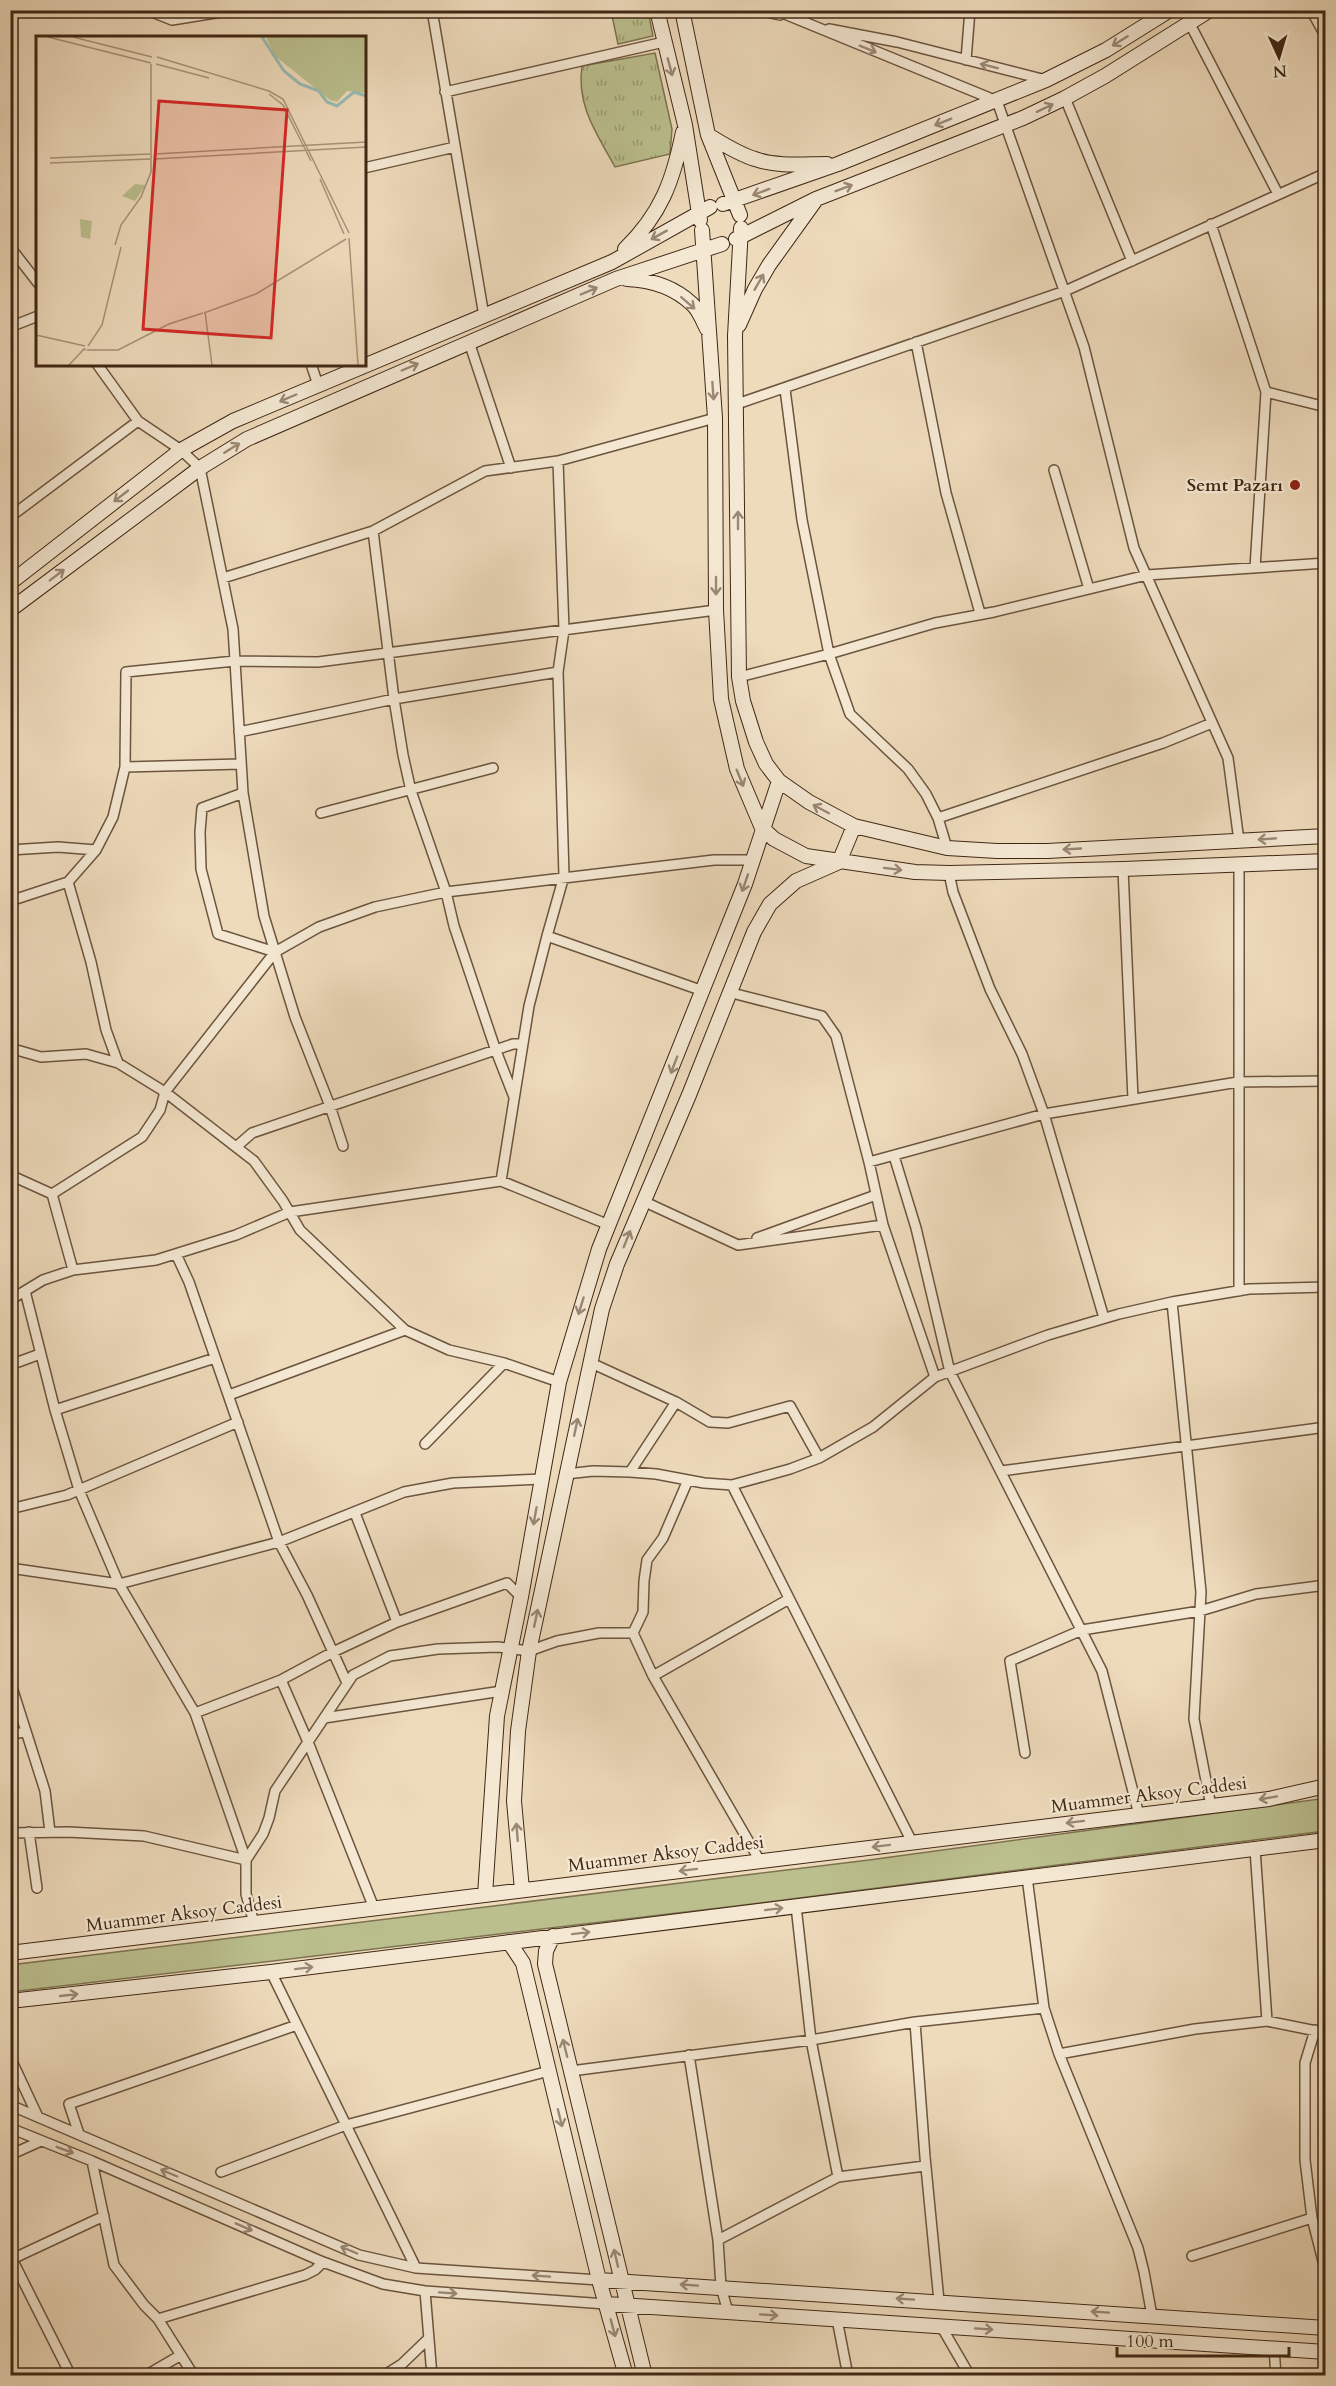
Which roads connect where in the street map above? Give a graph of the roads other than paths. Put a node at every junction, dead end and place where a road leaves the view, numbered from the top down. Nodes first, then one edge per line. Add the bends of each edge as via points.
1 (147, 10) edge
2 (234, 10) edge
3 (432, 10) edge
4 (657, 10) edge
5 (682, 10) edge
6 (757, 10) edge
7 (775, 10) edge
8 (970, 10) edge
9 (1210, 10) edge
10 (1311, 10) edge
11 (1168, 11) edge
12 (197, 14) edge
13 (785, 16) junction
14 (1190, 24) junction
15 (814, 27) junction
16 (1326, 37) edge
17 (664, 42) junction
18 (966, 60) junction
19 (1046, 80) junction
20 (445, 92) junction
21 (1065, 98) junction
22 (997, 101) junction
23 (685, 124) junction
24 (1007, 124) junction
25 (708, 135) junction
26 (454, 147) junction
27 (838, 164) junction
28 (366, 168) edge
29 (1326, 173) edge
30 (1278, 194) junction
31 (816, 199) junction
32 (711, 213) junction
33 (1212, 224) junction
34 (736, 233) junction
35 (10, 247) edge
36 (703, 250) junction
37 (1132, 261) junction
38 (612, 262) junction
39 (616, 279) junction
40 (36, 280) edge
41 (1065, 291) junction
42 (484, 316) junction
43 (36, 317) edge
44 (10, 327) edge
45 (710, 332) junction
46 (735, 336) junction
47 (469, 342) junction
48 (916, 342) junction
49 (366, 365) edge
50 (98, 366) edge
51 (312, 366) edge
52 (364, 366) edge
53 (318, 385) junction
54 (784, 388) junction
55 (1266, 392) junction
56 (737, 404) junction
57 (1326, 407) edge
58 (715, 418) junction
59 (138, 421) junction
60 (180, 450) junction
61 (558, 461) junction
62 (200, 468) junction
63 (511, 468) junction
64 (1054, 470) dead end
65 (10, 517) edge
66 (373, 531) junction
67 (1326, 563) edge
68 (1255, 568) junction
69 (1147, 575) junction
70 (224, 579) junction
71 (10, 583) edge
72 (1089, 590) junction
73 (10, 610) edge
74 (716, 610) junction
75 (980, 613) junction
76 (564, 630) junction
77 (388, 652) junction
78 (829, 654) junction
79 (235, 661) junction
80 (558, 672) junction
81 (739, 677) junction
82 (394, 699) junction
83 (1212, 723) junction
84 (239, 732) junction
85 (241, 764) junction
86 (125, 767) junction
87 (493, 768) dead end
88 (779, 781) junction
89 (411, 791) junction
90 (243, 793) junction
91 (321, 813) dead end
92 (938, 818) junction
93 (855, 826) junction
94 (762, 828) junction
95 (1326, 836) edge
96 (1239, 841) junction
97 (947, 848) junction
98 (10, 850) edge
99 (96, 850) junction
100 (752, 860) junction
101 (1326, 861) edge
102 (839, 862) junction
103 (1239, 864) junction
104 (1123, 869) junction
105 (949, 873) junction
106 (564, 876) junction
107 (68, 882) junction
108 (446, 892) junction
109 (10, 901) edge
110 (547, 936) junction
111 (275, 952) junction
112 (703, 991) junction
113 (728, 992) junction
114 (523, 1044) junction
115 (10, 1048) edge
116 (496, 1051) junction
117 (118, 1063) junction
118 (1326, 1080) edge
119 (1238, 1082) junction
120 (165, 1092) junction
121 (514, 1097) junction
122 (1133, 1099) junction
123 (330, 1106) junction
124 (1044, 1114) junction
125 (343, 1146) dead end
126 (236, 1147) junction
127 (894, 1156) junction
128 (869, 1162) junction
129 (10, 1175) edge
130 (501, 1181) junction
131 (52, 1194) junction
132 (876, 1195) junction
133 (643, 1201) junction
134 (290, 1212) junction
135 (609, 1225) junction
136 (883, 1225) junction
137 (738, 1245) junction
138 (176, 1254) junction
139 (73, 1270) junction
140 (1326, 1287) edge
141 (1239, 1291) junction
142 (25, 1292) junction
143 (10, 1300) edge
144 (1172, 1302) junction
145 (1104, 1318) junction
146 (405, 1330) junction
147 (40, 1354) junction
148 (215, 1358) junction
149 (590, 1362) junction
150 (504, 1364) junction
151 (10, 1365) edge
152 (950, 1372) junction
153 (935, 1377) junction
154 (559, 1382) junction
155 (229, 1395) junction
156 (676, 1402) junction
157 (55, 1410) junction
158 (238, 1422) junction
159 (1326, 1427) edge
160 (425, 1444) dead end
161 (1186, 1445) junction
162 (819, 1458) junction
163 (1000, 1471) junction
164 (630, 1472) junction
165 (566, 1474) junction
166 (542, 1479) junction
167 (688, 1480) junction
168 (732, 1485) junction
169 (79, 1490) junction
170 (10, 1509) edge
171 (355, 1513) junction
172 (279, 1542) junction
173 (10, 1568) edge
174 (119, 1584) junction
175 (1326, 1585) edge
176 (521, 1597) junction
177 (789, 1599) junction
178 (1200, 1611) junction
179 (397, 1622) junction
180 (1082, 1630) junction
181 (633, 1633) junction
182 (509, 1649) junction
183 (529, 1651) junction
184 (333, 1652) junction
185 (653, 1676) junction
186 (281, 1680) junction
187 (10, 1681) edge
188 (347, 1683) junction
189 (502, 1691) junction
190 (195, 1713) junction
191 (324, 1718) junction
192 (26, 1732) junction
193 (10, 1734) edge
194 (308, 1742) junction
195 (1024, 1753) dead end
196 (1326, 1786) edge
197 (1211, 1806) junction
198 (1138, 1815) junction
199 (28, 1832) junction
200 (50, 1832) junction
201 (10, 1833) edge
202 (1326, 1839) edge
203 (912, 1842) junction
204 (1255, 1849) junction
205 (246, 1860) junction
206 (760, 1861) junction
207 (1027, 1877) junction
208 (37, 1888) dead end
209 (522, 1890) junction
210 (485, 1895) junction
211 (796, 1906) junction
212 (374, 1908) junction
213 (254, 1923) junction
214 (553, 1936) junction
215 (509, 1942) junction
216 (10, 1953) edge
217 (271, 1972) junction
218 (10, 2001) edge
219 (1044, 2008) junction
220 (1267, 2021) junction
221 (915, 2022) junction
222 (297, 2025) junction
223 (1315, 2030) junction
224 (1326, 2032) edge
225 (811, 2040) junction
226 (689, 2055) junction
227 (1059, 2055) junction
228 (10, 2057) edge
229 (549, 2071) junction
230 (571, 2071) junction
231 (10, 2105) edge
232 (38, 2117) junction
233 (346, 2125) junction
234 (10, 2128) edge
235 (79, 2134) junction
236 (41, 2141) junction
237 (10, 2155) edge
238 (92, 2161) junction
239 (926, 2166) junction
240 (220, 2172) dead end
241 (838, 2177) junction
242 (104, 2216) junction
243 (1312, 2218) junction
244 (718, 2240) junction
245 (1192, 2256) dead end
246 (11, 2260) edge
247 (323, 2262) junction
248 (416, 2268) junction
249 (1326, 2273) edge
250 (599, 2280) junction
251 (621, 2280) junction
252 (722, 2287) junction
253 (425, 2291) junction
254 (939, 2301) junction
255 (606, 2304) junction
256 (627, 2305) junction
257 (728, 2312) junction
258 (1152, 2316) junction
259 (158, 2319) junction
260 (837, 2319) junction
261 (941, 2326) junction
262 (1326, 2328) edge
263 (429, 2338) junction
264 (1274, 2349) junction
265 (1326, 2352) edge
266 (181, 2355) junction
267 (71, 2376) edge
268 (145, 2376) edge
269 (194, 2376) edge
270 (383, 2376) edge
271 (432, 2376) edge
272 (626, 2376) edge
273 (645, 2376) edge
274 (848, 2376) edge
275 (970, 2376) edge
276 (1276, 2376) edge

1 - 12 street via 172,20
2 - 12 street
3 - 20 street
4 - 17 street
5 - 25 street
6 - 13 street
7 - 13 street
8 - 18 street
9 - 14 street
10 - 16 street
11 -> 19 street via 1106,50
13 - 15 street
14 - 21 street
14 - 30 street
15 - 18 street
15 -> 22 street
17 - 20 street
17 -> 23 street
19 -> 18 street
19 - 22 street
20 - 26 street
24 -> 21 street
21 - 37 street
22 - 24 street
22 -> 27 street
23 - 32 street
23 - 38 street via 676,165 661,204 644,230
31 -> 24 street
24 - 41 street
25 - 27 street via 758,160
25 - 32 street
26 - 28 street
26 - 42 street
27 -> 32 street
29 - 30 street
30 - 33 street
31 - 34 street
46 -> 31 street via 754,289
32 - 34 street
32 - 34 street via 710,241
32 - 36 street
32 -> 38 street
33 - 37 street
33 - 55 street
34 - 36 street
34 - 46 street
35 - 40 street
36 - 39 street
36 - 45 street
37 - 41 street
38 - 42 street
39 -> 45 street via 649,280 675,292 693,305
47 -> 39 street
41 - 48 street
41 - 69 street via 1084,347 1134,549
42 - 49 street
43 - 44 street
45 -> 58 street
46 - 56 street
62 -> 47 street via 247,439
47 - 63 street
48 - 54 street
48 - 75 street via 946,493
50 - 59 street
51 - 53 street
52 - 53 street
53 -> 60 street via 233,421
54 - 56 street
54 - 78 street via 802,520
55 - 57 street
55 - 68 street
81 -> 56 street
58 - 61 street
58 -> 74 street
59 - 60 street
59 - 65 street
60 - 62 street
60 -> 71 street
61 - 63 street
61 - 76 street
62 - 70 street
73 -> 62 street
63 - 66 street via 485,471
64 - 72 street
66 - 70 street
66 - 77 street
67 - 68 street
68 - 69 street
69 - 72 street
69 - 83 street
70 - 79 street
72 - 75 street
74 - 76 street
74 -> 94 street via 721,699 737,770
75 - 78 street
76 - 77 street
76 - 80 street
77 - 79 street via 318,662
77 - 82 street
78 - 81 street
78 - 92 street via 850,714 908,769
79 - 84 street
79 - 86 street via 126,672
80 - 82 street
80 - 106 street
81 - 88 street via 756,742
82 - 84 street
82 - 89 street
83 - 92 street
83 - 96 street via 1227,758
84 - 85 street
85 - 86 street
85 - 90 street
86 - 99 street via 113,817
87 - 89 street
93 -> 88 street
88 - 94 street
89 - 91 street
89 - 108 street
90 - 111 street via 264,916
90 - 111 street via 202,808 201,869 218,934
92 - 97 street
93 - 97 street
93 - 102 street
94 - 100 street
94 - 102 street via 806,856
95 -> 96 street
96 -> 97 street via 1047,851
96 - 103 street
98 - 99 street
99 - 107 street
100 - 106 street via 714,860
100 -> 112 street
101 - 103 street
102 -> 105 street
102 - 113 street via 796,881 770,904
103 - 104 street
103 - 119 street
104 - 105 street
104 - 122 street
105 - 124 street via 990,989 1022,1054
106 - 108 street
106 - 110 street
107 - 109 street
107 - 117 street
108 - 111 street via 375,907 319,927
108 - 116 street
110 - 112 street
110 - 114 street
111 - 120 street
111 - 123 street via 295,1017
112 -> 135 street
113 - 128 street via 822,1016 836,1035
113 - 133 street
114 - 116 street
114 - 121 street
115 - 117 street via 42,1057 86,1054
116 - 121 street
116 - 123 street
117 - 120 street
118 - 119 street
119 - 122 street
119 - 141 street
120 - 126 street
120 - 131 street via 160,1110 142,1137
121 - 130 street
122 - 124 street
123 - 125 street
123 - 126 street via 252,1133
124 - 127 street
124 - 145 street
126 - 134 street via 254,1161
127 - 128 street
127 - 152 street via 916,1228
128 - 132 street
129 - 131 street
130 - 134 street
130 - 135 street
131 - 139 street
132 - 136 street
132 - 137 street
133 - 137 street
149 -> 133 street via 606,1298
134 - 138 street
134 - 146 street via 300,1230
135 -> 154 street
136 - 137 street
136 - 153 street
138 - 139 street
138 - 148 street
139 - 142 street via 43,1280
140 - 141 street
141 - 144 street
142 - 143 street
142 - 147 street
144 - 145 street
144 - 161 street
145 - 152 street
146 - 150 street via 449,1350
146 - 155 street
147 - 151 street
147 - 157 street
148 - 155 street
148 - 157 street
149 - 156 street
165 -> 149 street
150 - 154 street
150 - 160 street
152 - 153 street
152 - 163 street
153 - 162 street via 873,1427
154 - 166 street
155 - 158 street
156 - 162 street via 710,1422 728,1423 790,1406
156 - 164 street
157 - 169 street
158 - 169 street
158 - 172 street
159 - 161 street
161 - 163 street
161 - 178 street
162 - 168 street
163 - 180 street
164 - 165 street
164 - 167 street
165 - 166 street
183 -> 165 street
166 - 171 street via 453,1483 404,1492
166 -> 176 street
167 - 168 street
167 - 181 street via 663,1538 647,1560 643,1612
168 - 177 street
169 - 170 street
169 - 174 street
171 - 172 street
171 - 179 street
172 - 174 street
172 - 184 street
173 - 174 street
174 - 190 street
175 - 178 street via 1256,1594
176 - 179 street via 507,1583
176 - 182 street
177 - 185 street
177 - 203 street
178 - 180 street
178 - 197 street via 1194,1719
179 - 184 street
180 - 195 street via 1010,1660
180 - 198 street via 1102,1671
181 - 183 street via 599,1633
181 - 185 street
182 - 183 street
182 - 188 street via 438,1649 390,1656 352,1675
182 - 189 street
209 -> 183 street via 514,1801
184 - 186 street
184 - 188 street
185 - 206 street
186 - 190 street
186 - 194 street
187 - 192 street
188 - 191 street
189 - 191 street
189 - 210 street
190 - 205 street
191 - 194 street
192 - 193 street
192 - 200 street via 45,1791
194 - 205 street via 275,1791 263,1834
194 - 212 street
196 -> 197 street, Muammer Aksoy Caddesi
197 - 198 street, Muammer Aksoy Caddesi
198 -> 203 street, Muammer Aksoy Caddesi
199 - 200 street
199 - 201 street
199 - 208 street
200 - 205 street via 144,1836
202 - 204 street
203 -> 206 street, Muammer Aksoy Caddesi
204 - 207 street
204 - 220 street
205 - 213 street via 246,1894
206 -> 209 street, Muammer Aksoy Caddesi
207 - 211 street
207 - 219 street
209 - 210 street, Muammer Aksoy Caddesi
210 - 212 street, Muammer Aksoy Caddesi
214 -> 211 street
211 - 225 street
212 - 213 street, Muammer Aksoy Caddesi
213 - 216 street, Muammer Aksoy Caddesi
214 - 215 street
230 -> 214 street via 544,1964
217 -> 215 street
215 - 229 street via 523,1963
218 -> 217 street
217 - 222 street
219 - 221 street
219 - 227 street
220 - 223 street
220 - 227 street via 1195,2029
221 - 225 street
221 - 239 street
222 - 233 street
222 - 235 street via 69,2104
223 - 224 street
223 - 243 street via 1305,2062 1305,2160
225 - 226 street
225 - 241 street
226 - 230 street
226 - 244 street
227 - 258 street via 1138,2248
228 - 232 street
229 - 233 street
229 -> 250 street
251 -> 230 street
231 - 232 street
232 - 235 street
233 - 240 street
233 - 248 street
234 - 236 street
248 -> 235 street via 359,2255
236 - 237 street
236 -> 238 street
238 - 242 street
238 -> 247 street
239 - 241 street
239 - 254 street
241 - 244 street
242 - 246 street
242 - 259 street via 114,2265
243 - 245 street
243 - 249 street
244 - 252 street
246 - 267 street
247 - 253 street via 383,2284
247 - 259 street via 305,2274
250 -> 248 street
250 - 251 street
250 - 255 street
252 -> 251 street
251 - 256 street
254 -> 252 street
252 - 257 street
253 -> 255 street
253 - 263 street
258 -> 254 street
254 - 261 street
255 - 256 street
255 -> 272 street
256 - 257 street
256 - 273 street
257 -> 260 street
258 - 262 street
259 - 266 street
260 - 261 street
260 - 274 street
261 -> 264 street
261 - 275 street
263 - 270 street
263 - 271 street
264 - 265 street
264 - 276 street
266 - 268 street
266 - 269 street

